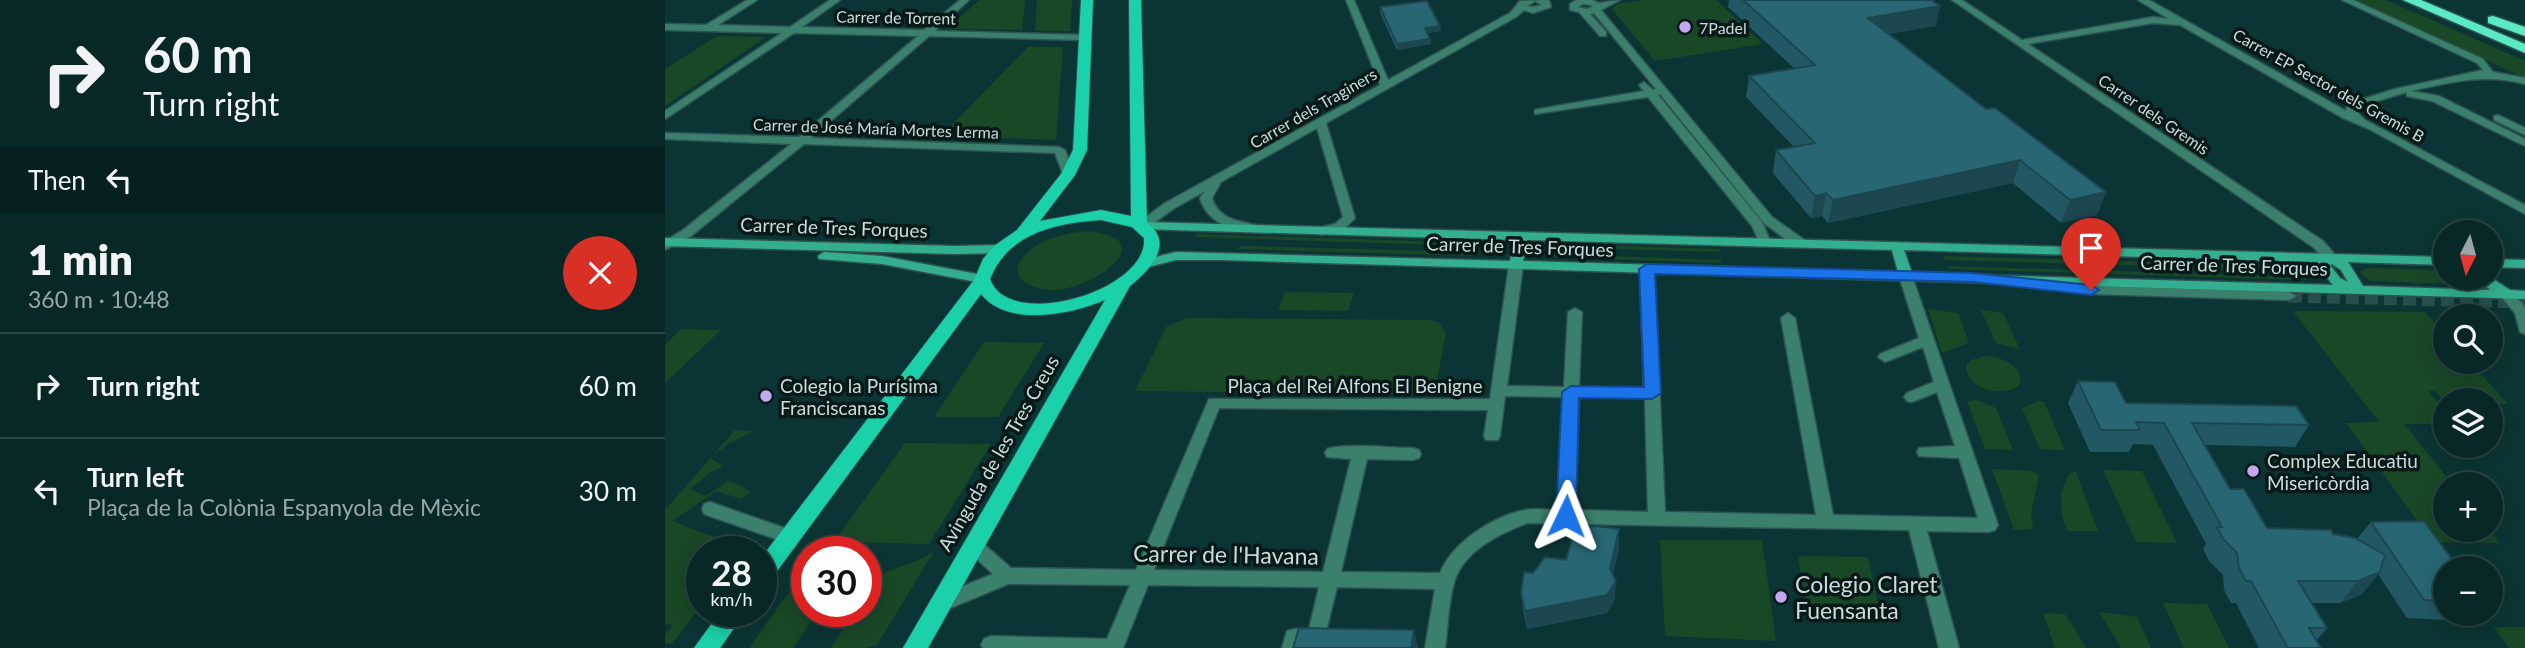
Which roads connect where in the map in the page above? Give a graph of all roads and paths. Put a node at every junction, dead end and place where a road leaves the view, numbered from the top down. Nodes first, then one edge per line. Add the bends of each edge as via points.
1 (753, 0) edge
2 (836, 0) edge
3 (965, 0) edge
4 (1087, 0) edge
5 (1135, 0) edge
6 (1350, 0) edge
7 (1616, 0) edge
8 (1956, 0) edge
9 (2142, 0) edge
10 (2346, 0) edge
11 (2410, 0) edge
12 (2420, 0) edge
13 (2443, 0) edge
14 (1533, 3) edge
15 (1587, 6) edge
16 (2155, 7) junction
17 (2153, 20) junction
18 (665, 27) edge
19 (707, 29) junction
20 (791, 30) junction
21 (2196, 30) junction
22 (924, 33) junction
23 (2525, 33) edge
24 (1084, 37) junction
25 (2525, 41) edge
26 (2020, 43) junction
27 (2525, 49) edge
28 (2483, 75) junction
29 (2525, 81) edge
30 (1385, 85) junction
31 (2300, 88) junction
32 (2444, 88) junction
33 (1657, 92) junction
34 (2392, 94) junction
35 (2366, 100) junction
36 (1539, 112) dead end
37 (665, 116) edge
38 (1321, 123) junction
39 (2373, 127) junction
40 (2525, 134) edge
41 (665, 136) edge
42 (801, 141) junction
43 (2525, 143) edge
44 (1226, 174) junction
45 (1068, 175) junction
46 (2525, 211) edge
47 (1142, 225) junction
48 (1260, 230) junction
49 (1320, 231) junction
50 (1021, 235) junction
51 (1521, 236) junction
52 (1765, 243) junction
53 (1801, 244) junction
54 (668, 245) edge
55 (1897, 247) junction
56 (1001, 248) junction
57 (2332, 258) junction
58 (2403, 260) junction
59 (2433, 261) edge
60 (2503, 263) edge
61 (1144, 264) junction
62 (2525, 264) edge
63 (1516, 265) junction
64 (2433, 265) edge
65 (1647, 269) junction
66 (1794, 273) junction
67 (1906, 276) junction
68 (1973, 277) junction
69 (982, 280) junction
70 (1124, 282) junction
71 (2351, 288) junction
72 (2500, 290) edge
73 (2506, 294) junction
74 (2525, 295) edge
75 (2288, 296) tunnel mouth
76 (1575, 312) dead end
77 (1788, 318) dead end
78 (2525, 329) edge
79 (1927, 340) junction
80 (1885, 356) dead end
81 (1942, 384) junction
82 (1571, 392) junction
83 (1652, 393) junction
84 (1912, 397) dead end
85 (1497, 398) junction
86 (1492, 436) dead end
87 (1924, 452) dead end
88 (1333, 453) dead end
89 (1361, 453) junction
90 (1965, 453) junction
91 (1413, 454) dead end
92 (710, 509) dead end
93 (1566, 516) junction
94 (1657, 518) junction
95 (1826, 522) junction
96 (1916, 523) junction
97 (790, 537) junction
98 (973, 545) junction
99 (777, 554) edge
100 (1007, 576) junction
101 (1142, 578) junction
102 (1330, 580) junction
103 (1445, 581) junction
104 (940, 604) junction
105 (722, 627) edge
106 (991, 645) dead end
107 (706, 648) edge
108 (915, 648) edge
109 (1113, 648) edge
110 (1292, 648) edge
111 (1435, 648) edge
112 (1949, 648) edge

1 - 19 street
2 - 20 street
3 - 22 street
4 - 24 main road
5 - 47 main road
6 - 30 street
7 - 15 street
8 - 26 street, Carrer dels Gremis
9 - 16 street, Carrer EP Sector dels Gremis B
10 - 28 street via 2480,61 2489,71
11 - 27 highway
12 - 25 highway
13 - 23 highway
14 - 15 street
14 - 15 street via 1557,10
14 - 30 street, Carrer dels Traginers
15 - 33 street
16 - 17 street via 2161,15
16 - 21 street, Carrer EP Sector dels Gremis B
17 - 21 street
17 - 26 street
18 - 19 street, Carrer de Torrent
19 - 20 street, Carrer de Torrent
20 - 22 street, Carrer de Torrent
20 - 37 street
21 - 31 street, Carrer EP Sector dels Gremis B
22 - 24 street, Carrer de Torrent
22 - 42 street
24 - 45 main road via 1080,150
26 - 57 street, Carrer dels Gremis via 2318,244
28 - 29 street
28 - 32 street
30 - 38 street, Carrer dels Traginers
31 - 35 street via 2331,100
31 - 39 street, Carrer EP Sector dels Gremis B
32 - 34 street
32 - 40 street via 2451,100
33 - 36 street
33 - 52 street via 1758,225
33 - 53 street via 1768,220
34 - 35 street
34 - 43 street via 2435,98
35 - 39 street via 2350,109
38 - 44 street, Carrer dels Traginers
38 - 49 street via 1349,218 1339,228
39 - 46 street, Carrer EP Sector dels Gremis B
41 - 42 street, Carrer de José María Mortes Lerma
42 - 45 street, Carrer de José María Mortes Lerma via 1059,150
42 - 54 street
44 - 47 street, Carrer dels Traginers
44 - 48 street via 1209,191 1207,204 1229,223
45 - 50 main road
47 - 48 main road, Carrer de Tres Forques
47 - 50 main road via 1115,215 1084,216
47 - 61 main road via 1152,241
48 - 49 main road, Carrer de Tres Forques
49 - 51 main road, Carrer de Tres Forques
50 - 56 main road
51 - 52 main road, Carrer de Tres Forques
51 - 63 main road
52 - 53 main road, Carrer de Tres Forques
52 - 66 main road via 1772,266
53 - 55 main road, Carrer de Tres Forques
53 - 66 main road via 1814,252 1817,262 1813,268
54 - 56 main road, Carrer de Tres Forques
54 - 69 main road, Carrer de Tres Forques via 848,257
55 - 57 main road, Carrer de Tres Forques
55 - 67 main road
56 - 69 main road
57 - 58 main road, Carrer de Tres Forques
57 - 71 main road via 2324,268 2335,281
58 - 59 main road, Carrer de Tres Forques
58 - 64 main road
60 - 62 main road
61 - 63 main road, Carrer de Tres Forques via 1176,257 1223,256
61 - 70 main road
63 - 65 main road, Carrer de Tres Forques
63 - 85 street
65 - 66 main road, Carrer de Tres Forques
65 - 83 street
66 - 67 main road, Carrer de Tres Forques
67 - 68 main road, Carrer de Tres Forques
67 - 79 street
68 - 71 main road, Carrer de Tres Forques
68 - 75 street via 2091,290
69 - 70 main road via 992,297 1003,303 1046,309 1094,298
69 - 97 main road
70 - 98 main road, Avinguda de les Tres Creus
71 - 73 main road, Carrer de Tres Forques
72 - 73 main road
73 - 74 main road, Carrer de Tres Forques
73 - 78 street via 2522,312
76 - 82 street
77 - 95 street
79 - 80 street
79 - 81 street
81 - 84 street
81 - 90 street
82 - 83 street, Plaça del Rei Alfons El Benigne
82 - 85 street, Plaça del Rei Alfons El Benigne
82 - 93 street
83 - 94 street
85 - 86 street
85 - 101 street, Plaça del Rei Alfons El Benigne via 1214,403
87 - 90 street
88 - 89 street
89 - 91 street
89 - 102 street
90 - 96 street via 1989,525
92 - 97 street
93 - 94 street
93 - 103 street via 1527,516 1503,525 1461,554
94 - 95 street
95 - 96 street
96 - 112 street
97 - 99 main road
98 - 100 street
98 - 104 main road, Avinguda de les Tres Creus
100 - 101 street, Carrer de l'Havana
100 - 104 street, Carrer de l'Havana
101 - 102 street, Carrer de l'Havana
101 - 109 street
102 - 103 street, Carrer de l'Havana
102 - 110 street via 1316,638 1294,638
103 - 111 street
104 - 108 main road, Avinguda de les Tres Creus
105 - 107 main road
106 - 109 street

